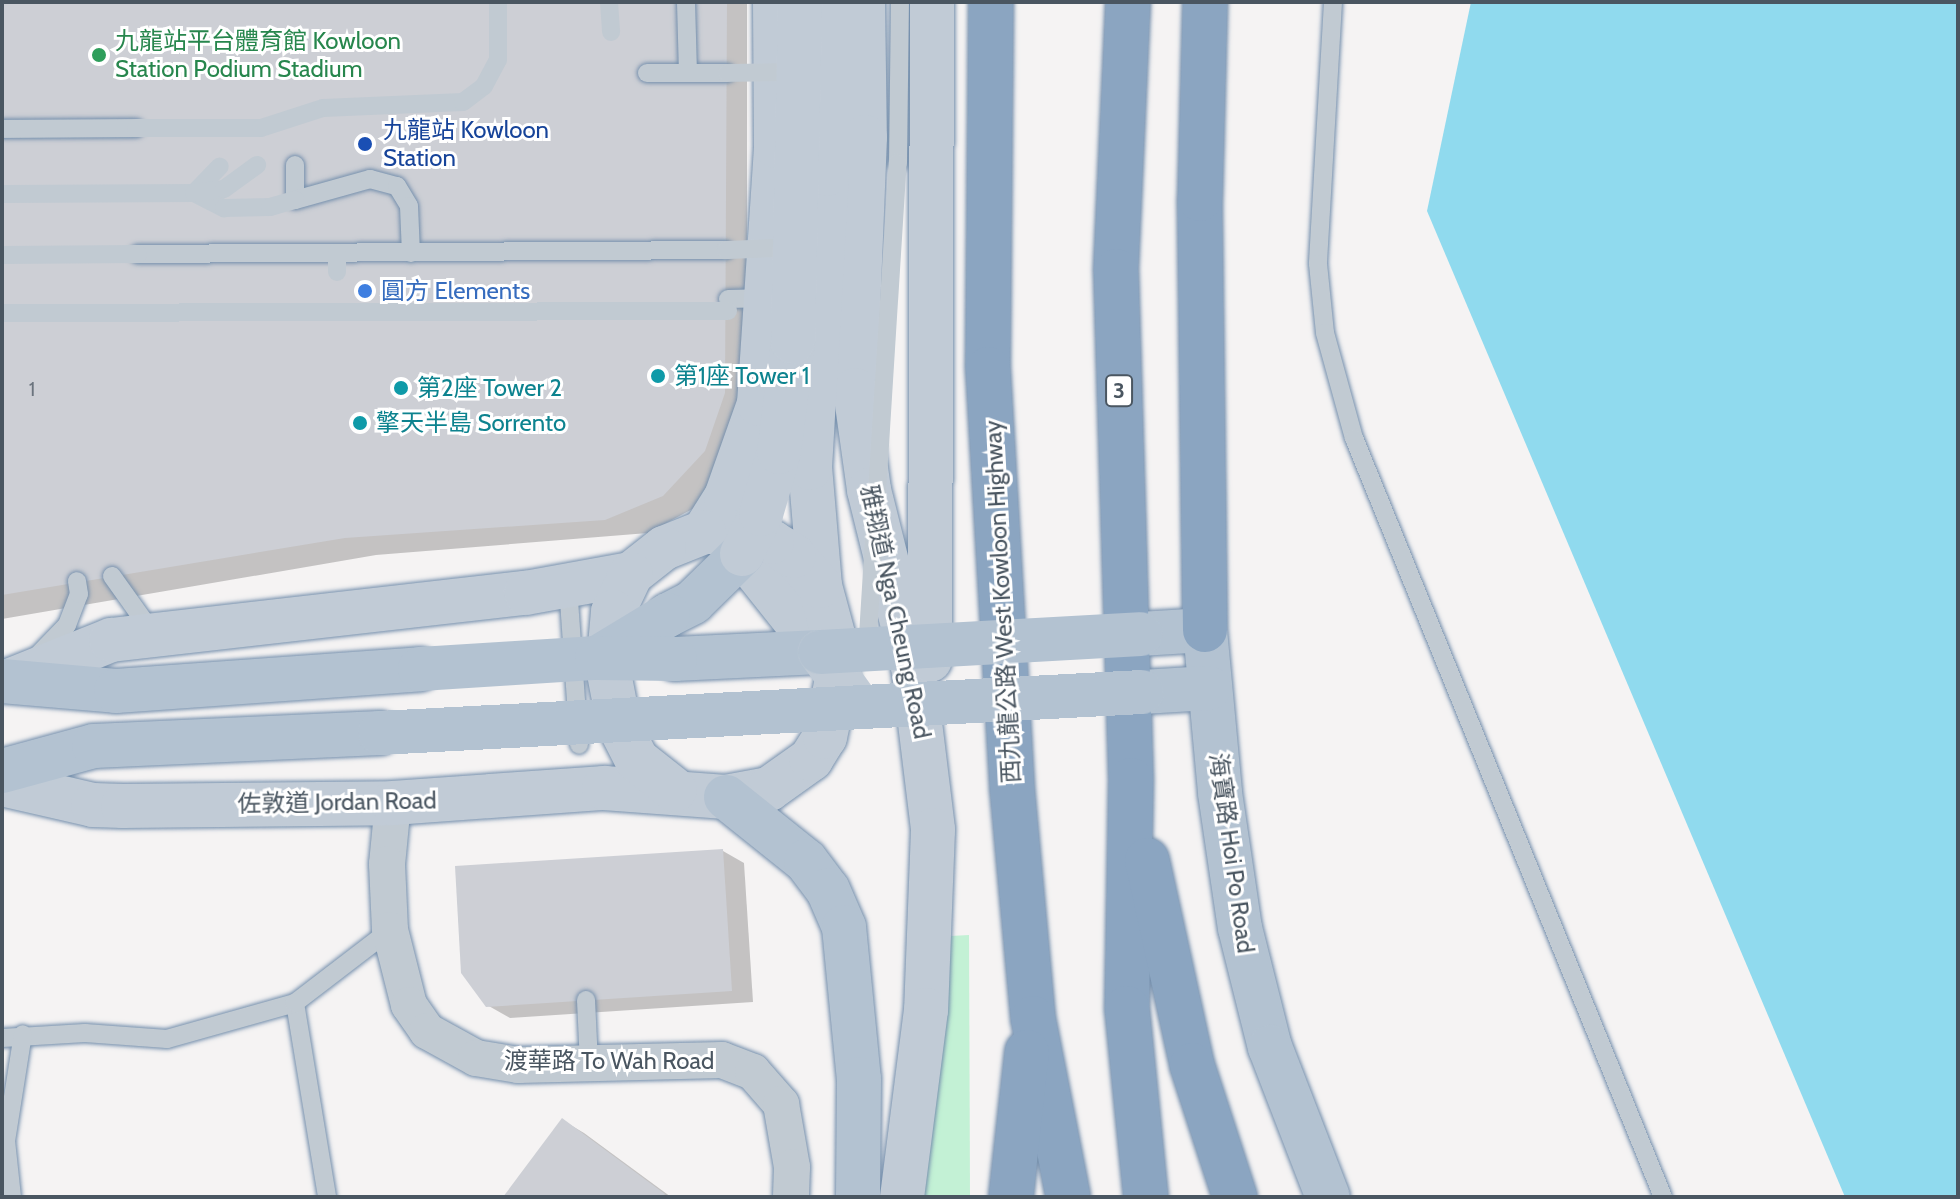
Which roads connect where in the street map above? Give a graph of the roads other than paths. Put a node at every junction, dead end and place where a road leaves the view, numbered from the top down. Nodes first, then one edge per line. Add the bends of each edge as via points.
1 (498, 2) edge
2 (609, 2) edge
3 (686, 2) edge
4 (775, 2) edge
5 (800, 2) edge
6 (827, 2) edge
7 (900, 2) edge
8 (932, 2) edge
9 (991, 2) edge
10 (1128, 2) edge
11 (1205, 2) edge
12 (1333, 2) edge
13 (863, 14) edge
14 (611, 32) dead end
15 (688, 72) junction
16 (799, 72) junction
17 (647, 73) dead end
18 (2, 129) edge
19 (257, 165) dead end
20 (295, 165) dead end
21 (220, 166) dead end
22 (194, 193) junction
23 (2, 194) edge
24 (295, 200) junction
25 (789, 245) junction
26 (411, 253) junction
27 (2, 255) edge
28 (741, 303) junction
29 (2, 313) edge
30 (704, 532) junction
31 (742, 554) junction
32 (631, 574) junction
33 (112, 576) dead end
34 (77, 581) dead end
35 (568, 586) junction
36 (820, 586) junction
37 (1205, 630) junction
38 (153, 633) junction
39 (930, 647) junction
40 (867, 651) junction
41 (820, 652) junction
42 (597, 658) junction
43 (8, 680) edge
44 (1209, 688) junction
45 (929, 704) junction
46 (859, 706) junction
47 (579, 745) dead end
48 (2, 771) edge
49 (1131, 780) junction
50 (2, 784) edge
51 (675, 790) junction
52 (726, 797) junction
53 (393, 803) junction
54 (390, 930) junction
55 (586, 1000) dead end
56 (295, 1003) junction
57 (1033, 1018) junction
58 (23, 1034) junction
59 (2, 1038) edge
60 (589, 1064) junction
61 (12, 1197) edge
62 (327, 1197) edge
63 (791, 1197) edge
64 (858, 1197) edge
65 (902, 1197) edge
66 (1011, 1197) edge
67 (1068, 1197) edge
68 (1146, 1197) edge
69 (1235, 1197) edge
70 (1328, 1197) edge
71 (1663, 1197) edge

1 - 18 lane, bridge via 499,46 493,74 475,95 450,106 323,108 261,128
2 - 14 lane, bridge
3 - 15 lane
4 - 25 main road
5 - 16 main road, bridge
6 - 25 main road
7 - 40 lane, bridge via 898,163
8 - 39 main road, 雅翔道 Nga Cheung Road
9 - 57 highway, 西九龍公路 West Kowloon Highway via 988,369 1012,787
10 - 49 highway, 3 via 1116,271
11 - 37 highway via 1200,199
12 - 71 lane via 1318,264 1334,363 1354,438
13 - 65 main road, 雅翔道 Nga Cheung Road via 855,390 869,490 913,666 933,830 926,1010
15 - 16 lane, bridge
15 - 17 lane
16 - 25 main road, bridge
19 - 22 lane, bridge via 224,189
20 - 24 lane
21 - 22 lane, bridge
22 - 23 lane, bridge
22 - 24 lane, bridge via 224,208 270,207
24 - 26 lane via 385,180 397,186 409,206
25 - 25 lane via 727,257
25 - 26 lane, bridge
25 - 28 main road
25 - 31 main road, bridge via 793,342 779,452 761,514
25 - 36 main road
26 - 27 lane, bridge via 337,262 301,254
28 - 29 lane, bridge
28 - 30 main road via 759,404 730,487
30 - 32 main road, 佐敦道 Jordan Road via 664,548
30 - 36 main road, 佐敦道 Jordan Road via 734,532 772,542 794,556
31 - 41 main road
31 - 42 main road, bridge via 693,602
32 - 35 main road, 佐敦道 Jordan Road
32 - 51 main road, 佐敦道 Jordan Road via 613,612 609,636 612,696 619,725 637,760
33 - 38 lane
34 - 43 lane via 79,594 67,625
35 - 38 main road, 佐敦道 Jordan Road
35 - 47 lane
36 - 52 main road, 佐敦道 Jordan Road via 837,649 833,717 825,737 791,777 769,789
37 - 39 main road, bridge
37 - 44 main road, 海寶路 Hoi Po Road
38 - 43 main road, 佐敦道 Jordan Road via 111,640
39 - 40 main road, bridge
39 - 45 main road, 雅翔道 Nga Cheung Road
40 - 41 main road, bridge
41 - 42 main road, bridge via 714,660
41 - 46 main road, bridge
42 - 43 main road, bridge via 116,691
44 - 45 main road, bridge
44 - 70 main road, 海寶路 Hoi Po Road via 1240,928 1270,1047
45 - 46 main road, bridge
46 - 48 main road, bridge via 94,746
49 - 68 highway, 3 via 1127,1008
49 - 69 highway via 1177,1007
50 - 53 main road, 佐敦道 Jordan Road via 93,805
51 - 52 main road, 佐敦道 Jordan Road
51 - 53 main road, 佐敦道 Jordan Road via 604,788
52 - 64 main road via 806,861 828,890 844,927 859,1079
53 - 54 street, 渡華路 To Wah Road via 387,864
54 - 56 lane
54 - 60 street, 渡華路 To Wah Road via 409,1005 441,1042 476,1058 518,1065
55 - 60 lane
56 - 58 lane via 167,1039
56 - 62 lane
57 - 66 highway
57 - 67 highway, 西九龍公路 West Kowloon Highway
58 - 59 lane
58 - 61 lane via 6,1141
60 - 63 street, 渡華路 To Wah Road via 722,1060 753,1072 781,1104 792,1167

